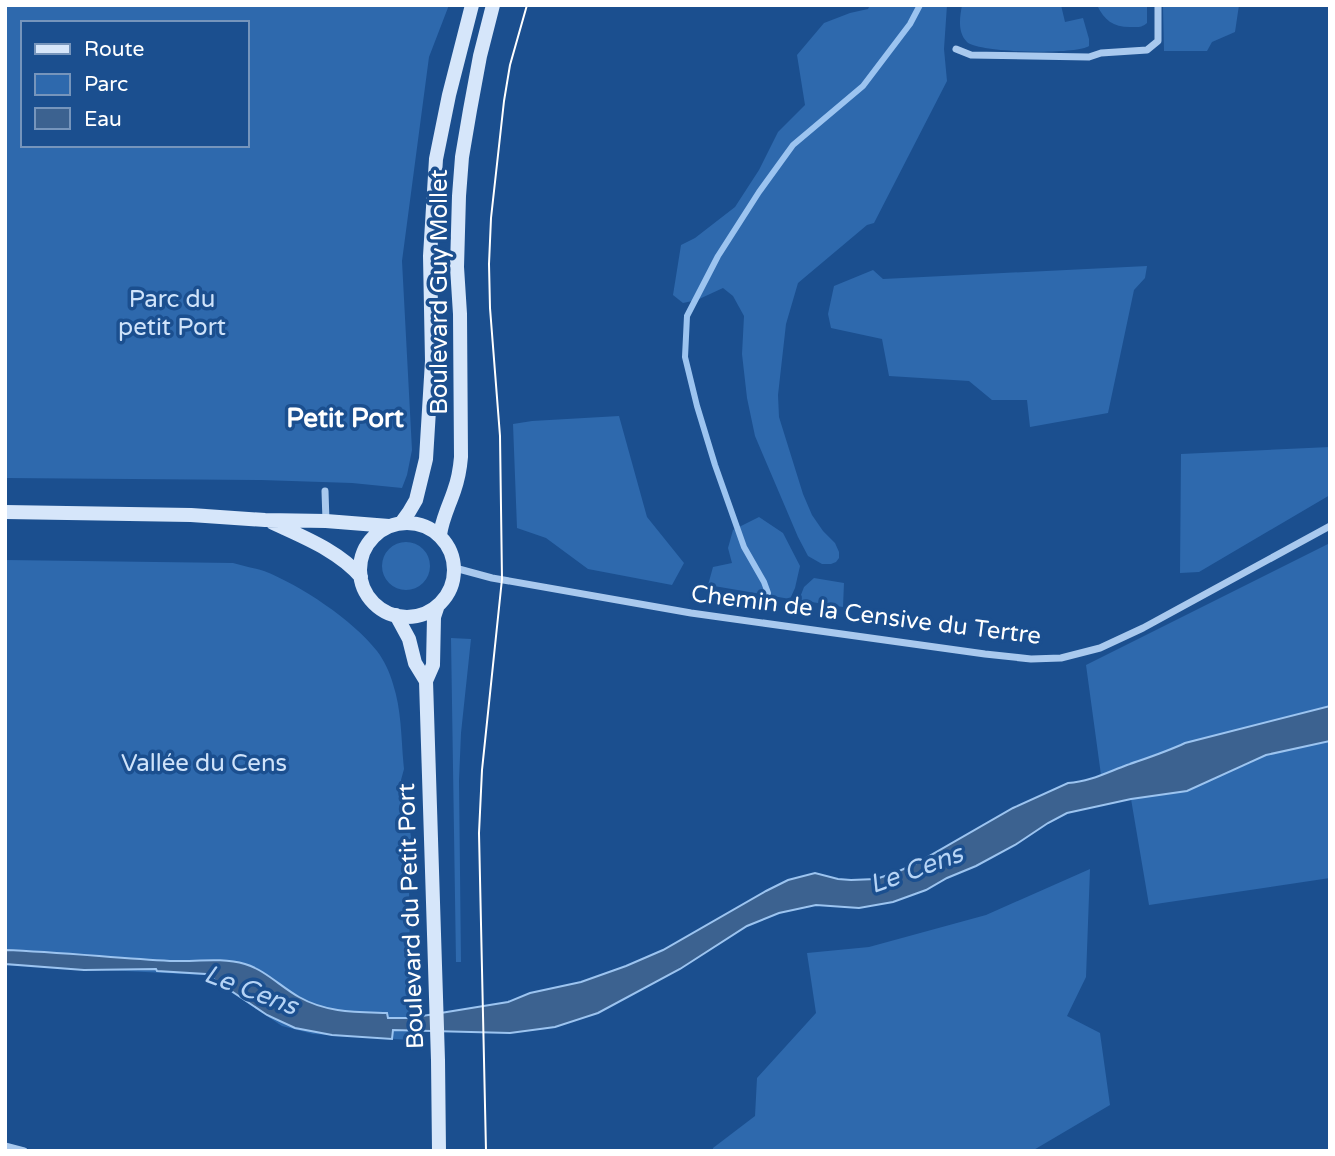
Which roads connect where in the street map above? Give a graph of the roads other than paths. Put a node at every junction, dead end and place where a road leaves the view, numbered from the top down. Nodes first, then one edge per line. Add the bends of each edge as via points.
1 (472, 5) edge
2 (492, 5) edge
3 (1158, 5) edge
4 (956, 49) dead end
5 (325, 491) dead end
6 (5, 512) edge
7 (265, 520) junction
8 (326, 521) junction
9 (395, 525) junction
10 (1330, 526) edge
11 (440, 535) junction
12 (454, 568) junction
13 (360, 577) junction
14 (438, 605) junction
15 (396, 615) junction
16 (426, 681) junction
17 (5, 1146) edge
18 (24, 1151) edge
19 (439, 1151) edge

1 - 9 main road, Boulevard Guy Mollet via 436,159 426,459 416,500
2 - 11 main road, Boulevard Guy Mollet via 462,157 457,267 461,457
3 - 4 street via 1158,41 1147,50 1070,58 971,55
5 - 8 street
6 - 7 main road via 191,514
7 - 8 main road
7 - 13 main road via 312,541
8 - 9 main road
9 - 11 main road via 411,522
9 - 13 main road via 374,536 366,547
10 - 12 street, Chemin de la Censive du Tertre via 1143,628 1100,648 1060,658 985,654 691,613
11 - 12 main road
12 - 14 main road via 452,587
13 - 15 main road via 373,602
14 - 15 main road via 416,616
14 - 16 main road, Boulevard du Petit Port via 433,665
15 - 16 main road, Boulevard du Petit Port
16 - 19 main road, Boulevard du Petit Port
17 - 18 street

